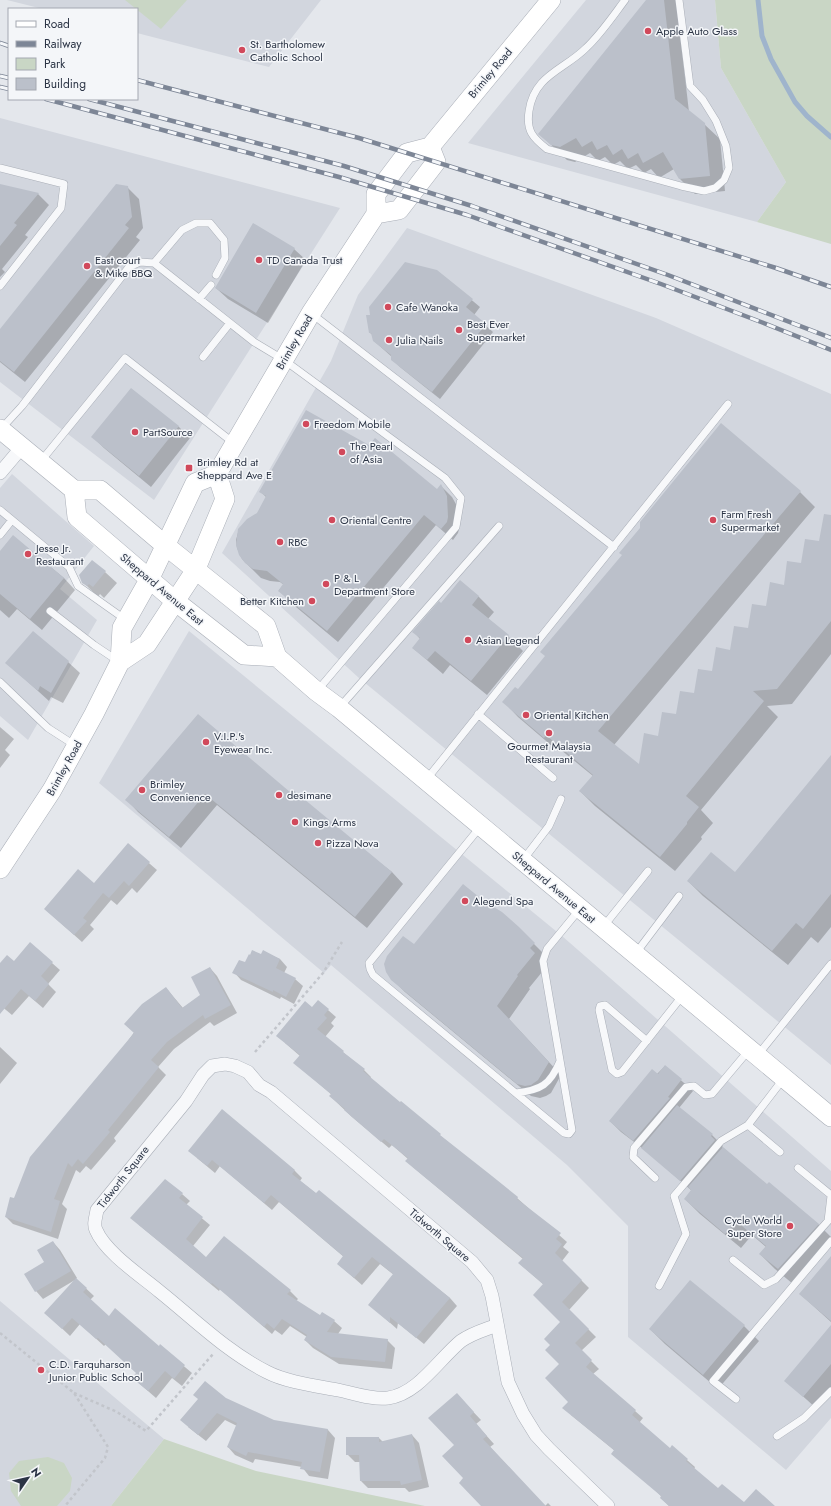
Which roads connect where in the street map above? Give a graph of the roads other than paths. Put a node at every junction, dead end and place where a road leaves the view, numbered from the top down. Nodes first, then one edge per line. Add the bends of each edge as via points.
1 (551, 0) edge
2 (625, 0) edge
3 (679, 0) edge
4 (430, 146) junction
5 (0, 168) edge
6 (376, 214) junction
7 (154, 263) junction
8 (216, 275) dead end
9 (0, 286) edge
10 (211, 286) dead end
11 (199, 299) junction
12 (311, 312) junction
13 (230, 323) junction
14 (203, 357) dead end
15 (284, 360) junction
16 (728, 404) dead end
17 (1, 429) edge
18 (235, 444) junction
19 (22, 447) junction
20 (40, 462) junction
21 (0, 473) edge
22 (217, 474) junction
23 (74, 490) junction
24 (0, 510) edge
25 (12, 520) junction
26 (499, 526) dead end
27 (0, 535) edge
28 (166, 546) junction
29 (614, 547) junction
30 (196, 571) junction
31 (150, 580) junction
32 (175, 601) junction
33 (50, 611) dead end
34 (126, 621) junction
35 (277, 657) junction
36 (120, 662) junction
37 (0, 682) edge
38 (316, 691) junction
39 (339, 708) junction
40 (478, 714) junction
41 (76, 746) junction
42 (554, 778) dead end
43 (426, 780) junction
44 (561, 800) dead end
45 (481, 826) junction
46 (522, 861) junction
47 (0, 870) edge
48 (648, 871) dead end
49 (680, 896) dead end
50 (580, 909) junction
51 (602, 927) junction
52 (635, 954) junction
53 (831, 964) edge
54 (683, 995) junction
55 (647, 1041) junction
56 (753, 1053) junction
57 (560, 1061) junction
58 (784, 1078) junction
59 (516, 1093) junction
60 (831, 1117) edge
61 (748, 1124) junction
62 (780, 1152) dead end
63 (798, 1168) dead end
64 (655, 1178) dead end
65 (831, 1195) edge
66 (831, 1241) edge
67 (733, 1260) dead end
68 (659, 1286) dead end
69 (497, 1325) junction
70 (831, 1392) edge
71 (736, 1399) dead end
72 (777, 1436) dead end
73 (608, 1506) edge

1 - 4 main road, Brimley Road
2 - 3 lane via 586,48 536,88 530,102 529,127 534,139 547,149 704,191 715,188 724,180 729,168 726,146 716,121 703,100 690,86
4 - 6 main road via 407,153 376,194
4 - 6 main road via 436,162 399,210
5 - 9 lane via 64,184 61,208
6 - 12 main road, Brimley Road
7 - 8 lane via 182,230 196,223 210,223 224,240 225,258
7 - 11 lane
7 - 17 lane via 140,262 128,267 22,406
10 - 11 lane
11 - 13 lane
12 - 15 main road, Brimley Road
12 - 29 lane
13 - 14 lane
13 - 15 lane via 254,342
15 - 18 main road, Brimley Road
15 - 38 lane via 446,478 461,498 456,527
16 - 29 lane
17 - 19 main road
18 - 20 lane via 125,358
18 - 22 main road, Brimley Road
19 - 20 main road
19 - 21 street
20 - 23 main road
22 - 28 main road, Brimley Road via 194,483
22 - 30 main road, Brimley Road via 225,499
23 - 28 main road, Sheppard Avenue East via 100,490
23 - 31 main road, Sheppard Avenue East via 77,517
24 - 25 lane
25 - 27 lane
25 - 34 lane via 69,567 78,586
26 - 39 lane
28 - 30 main road, Sheppard Avenue East
28 - 31 main road, Brimley Road
29 - 40 lane
30 - 32 main road, Brimley Road
30 - 35 main road, Sheppard Avenue East via 266,626
31 - 32 main road, Sheppard Avenue East
31 - 34 main road, Brimley Road
32 - 35 main road, Sheppard Avenue East via 244,655
32 - 36 main road, Brimley Road via 147,644
33 - 36 lane
34 - 36 main road, Brimley Road via 122,628
35 - 38 main road, Sheppard Avenue East
36 - 41 main road, Brimley Road
37 - 41 lane via 48,728
38 - 39 main road, Sheppard Avenue East
39 - 43 main road, Sheppard Avenue East
40 - 42 lane
40 - 43 lane
41 - 47 main road, Brimley Road via 52,790
43 - 45 main road, Sheppard Avenue East
44 - 46 lane via 549,826
45 - 46 main road, Sheppard Avenue East
45 - 59 lane via 369,963 373,975
46 - 50 main road, Sheppard Avenue East
48 - 51 lane
49 - 52 lane
50 - 51 main road, Sheppard Avenue East
50 - 57 lane via 546,949 543,961
51 - 52 main road, Sheppard Avenue East
52 - 54 main road, Sheppard Avenue East
53 - 56 lane
54 - 55 lane
54 - 56 main road, Sheppard Avenue East
55 - 55 lane via 622,1072 617,1074 612,1070 600,1006 605,1005
56 - 58 main road, Sheppard Avenue East
56 - 64 lane via 712,1094 705,1095 694,1086 686,1087 634,1148 633,1157
57 - 59 lane via 551,1080 541,1088
57 - 59 lane via 572,1130 569,1134 564,1133
58 - 60 main road, Sheppard Avenue East
58 - 61 lane
61 - 62 lane
61 - 68 lane via 721,1141 674,1196 686,1234
63 - 65 lane
65 - 67 lane via 828,1220 776,1279 764,1285
66 - 71 lane via 713,1381
69 - 69 street, Tidworth Square via 487,1280 472,1262 271,1092 259,1085 248,1072 235,1066 212,1066 97,1210 94,1223 99,1236 114,1254 233,1351 269,1373 294,1381 367,1396 399,1396 426,1376 446,1354 466,1338
69 - 73 street, Tidworth Square via 508,1382 523,1414 549,1450
70 - 72 lane via 804,1418

